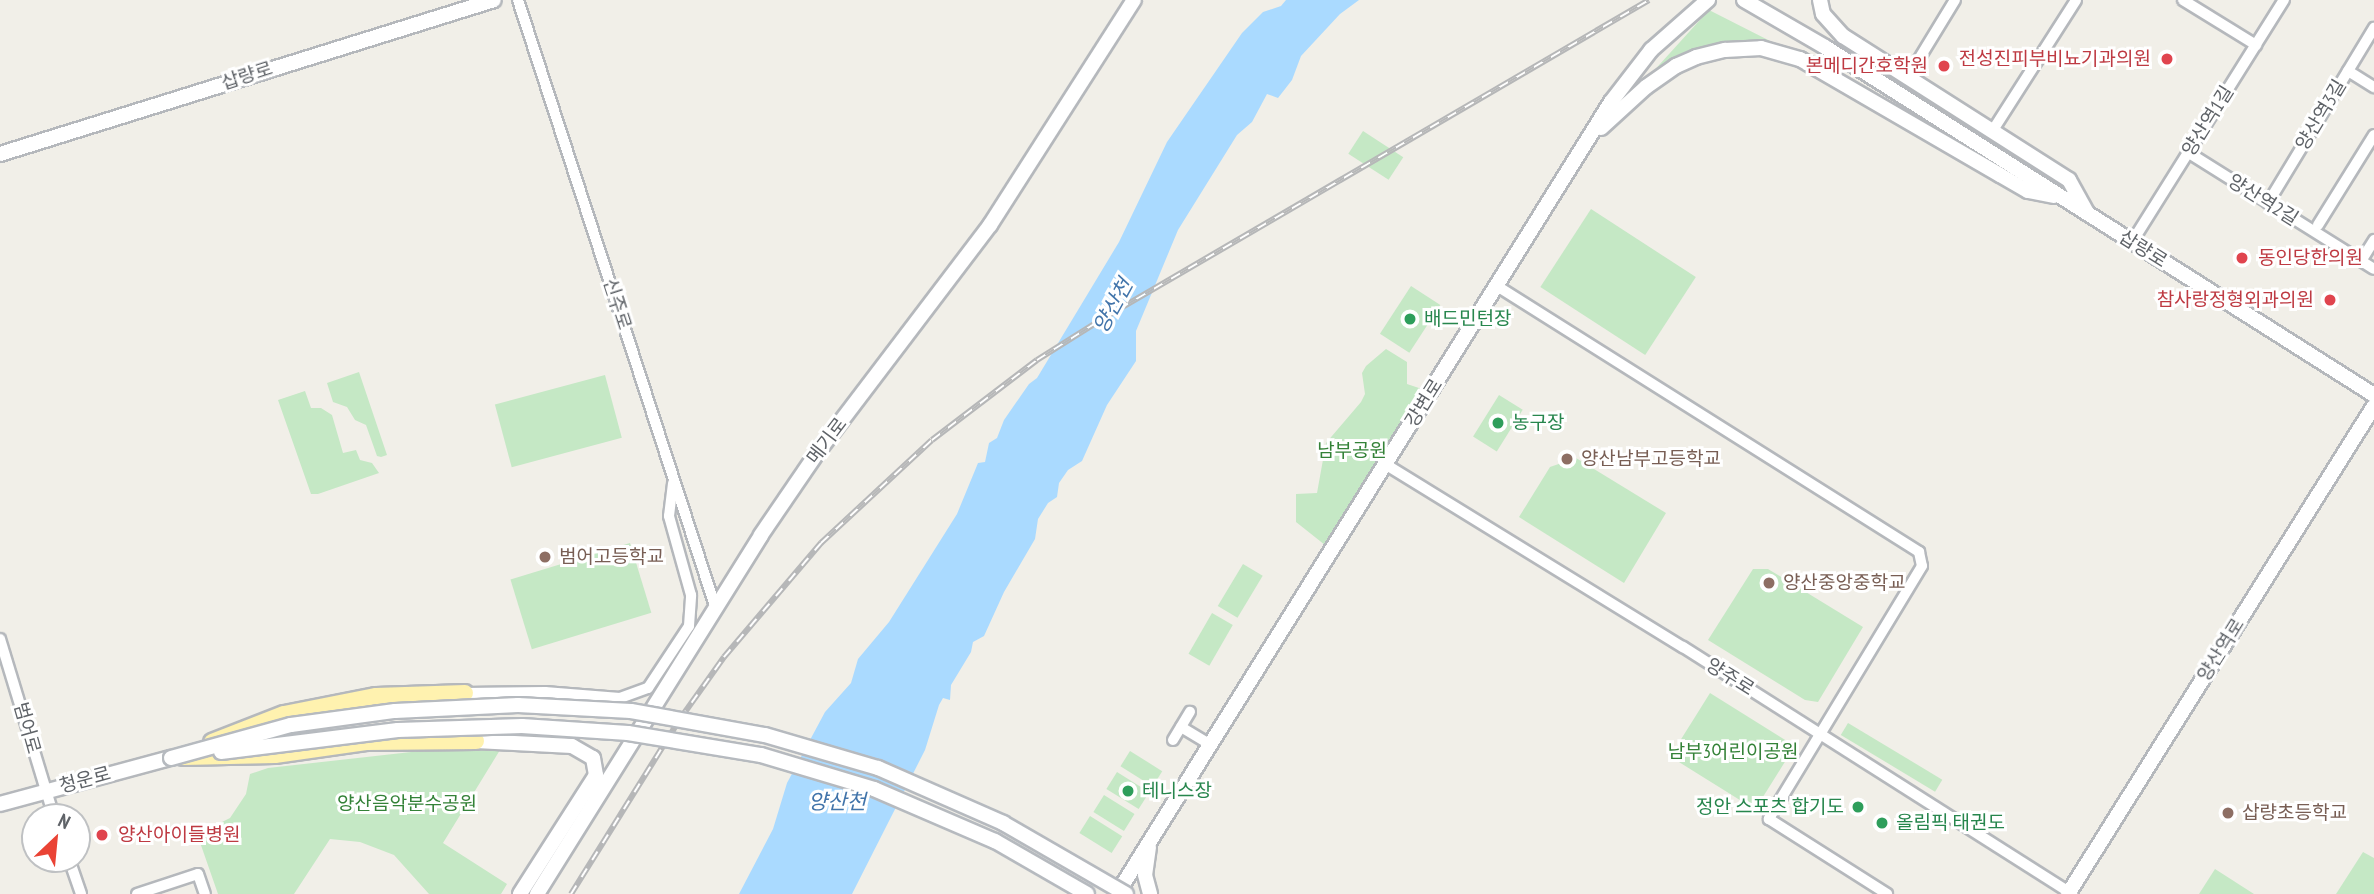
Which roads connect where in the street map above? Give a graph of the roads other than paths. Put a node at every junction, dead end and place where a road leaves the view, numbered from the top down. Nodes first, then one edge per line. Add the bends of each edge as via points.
1 (494, 0) edge
2 (518, 0) edge
3 (1134, 0) edge
4 (1708, 0) edge
5 (1744, 0) edge
6 (1819, 0) edge
7 (1955, 0) edge
8 (2076, 0) edge
9 (2183, 0) edge
10 (2284, 0) edge
11 (2374, 29) edge
12 (2256, 45) junction
13 (2348, 71) junction
14 (1908, 77) junction
15 (2374, 87) edge
16 (1993, 130) junction
17 (2374, 135) edge
18 (1590, 138) junction
19 (2189, 153) junction
20 (0, 154) edge
21 (2062, 198) junction
22 (2268, 202) junction
23 (2087, 214) junction
24 (2318, 225) dead end
25 (2374, 240) edge
26 (2132, 242) junction
27 (2361, 261) junction
28 (2374, 269) edge
29 (1497, 286) junction
30 (2374, 395) edge
31 (2374, 406) edge
32 (1385, 464) junction
33 (674, 479) junction
34 (716, 609) junction
35 (0, 639) edge
36 (4, 663) edge
37 (465, 693) joint
38 (1190, 712) dead end
39 (1181, 727) junction
40 (1821, 734) junction
41 (1173, 740) dead end
42 (477, 741) joint
43 (1209, 744) junction
44 (171, 758) junction
45 (45, 790) junction
46 (49, 803) edge
47 (0, 804) edge
48 (1149, 842) junction
49 (74, 873) edge
50 (81, 894) edge
51 (137, 894) edge
52 (205, 894) edge
53 (520, 894) edge
54 (537, 894) edge
55 (1087, 894) edge
56 (1117, 894) edge
57 (1126, 894) edge
58 (1150, 894) edge
59 (1887, 894) edge
60 (2070, 894) edge

1 - 20 street, 삽량로
2 - 33 street, 신주로
3 - 34 street, 메기로 via 990,225 817,453
4 - 18 street, 강변로 via 1651,50
5 - 21 street, 삽량로
6 - 14 street via 1823,14 1843,36
7 - 14 street
8 - 16 street
9 - 12 street
10 - 12 street, 양산역1길
11 - 13 street, 양산역3길
12 - 19 street, 양산역1길
13 - 15 street
13 - 22 street, 양산역3길
14 - 16 street
16 - 23 street via 2069,180
17 - 24 street
18 - 21 street via 1676,66 1725,50 1761,48 1800,58 2028,191
18 - 29 street, 강변로
19 - 22 street, 양산역2길
19 - 26 street, 양산역1길
21 - 23 street, 삽량로
22 - 27 street, 양산역2길
23 - 26 street, 삽량로
25 - 27 street
26 - 30 street, 삽량로
27 - 28 street, 양산역2길
29 - 32 street, 강변로
29 - 40 street via 1919,552 1922,566
31 - 60 street, 양산역로
32 - 40 street, 양주로
32 - 43 street, 강변로
33 - 34 street, 신주로
33 - 37 street via 669,516 691,595 688,626 648,688 620,698 545,692
34 - 54 street, 메기로
35 - 36 street, 범어로
36 - 45 street, 범어로
37 - 44 main road via 376,696 284,714
38 - 39 street
39 - 41 street
39 - 43 street
40 - 59 street via 1769,819
40 - 60 street, 양주로
42 - 44 main road via 366,742 275,755
42 - 53 street via 572,746 593,758 596,775
43 - 48 street, 강변로
44 - 45 street, 청운로
44 - 55 street, bridge via 398,730 522,726 628,733 761,755 874,789 995,841
44 - 57 street, bridge via 291,725 396,712 518,705 631,711 765,736 878,768 1003,822
45 - 46 street, 범어로
45 - 47 street, 청운로
48 - 56 street, 강변로
48 - 58 street via 1145,875
49 - 50 street
51 - 52 street via 198,874

